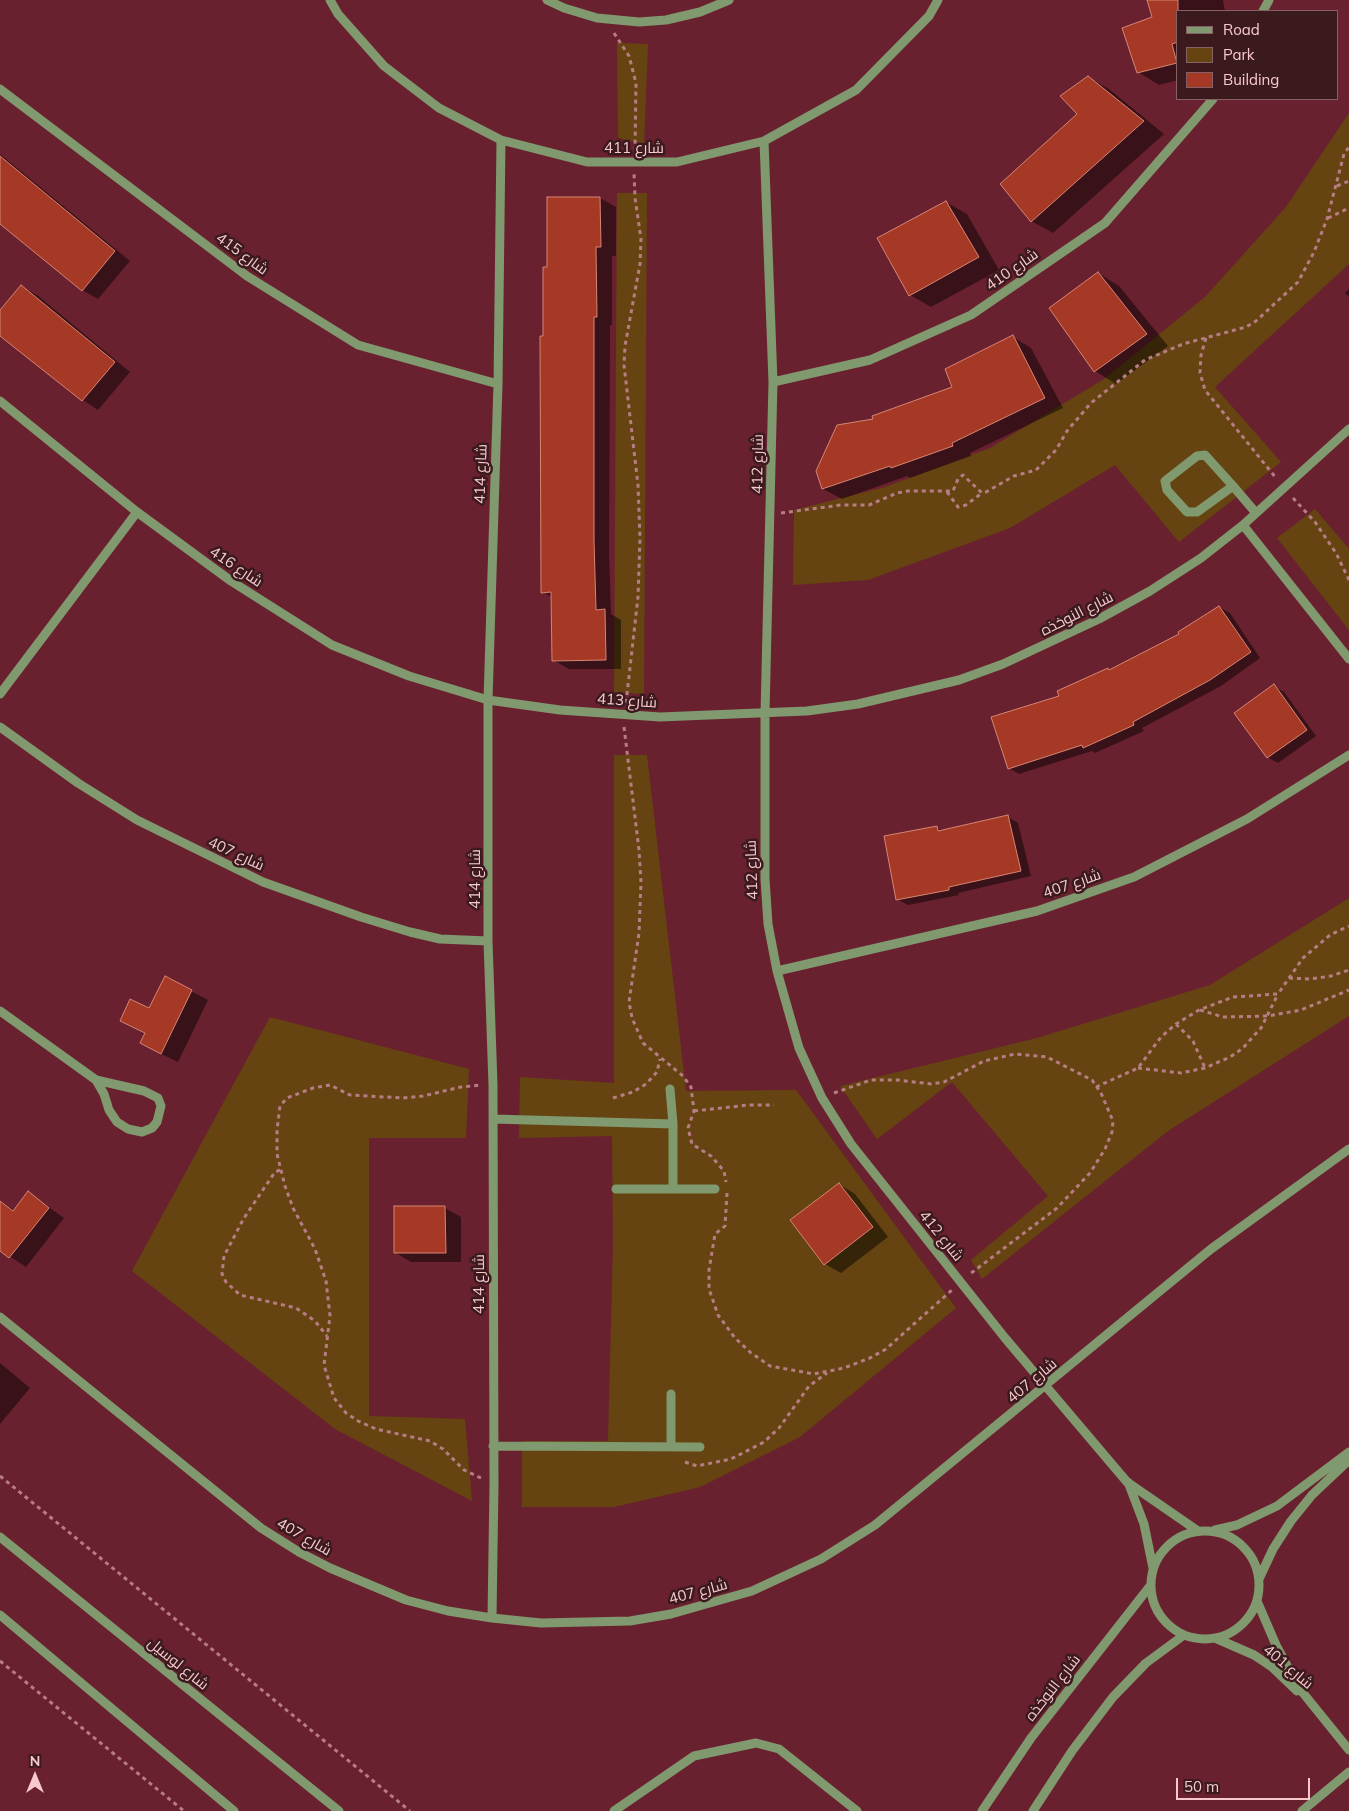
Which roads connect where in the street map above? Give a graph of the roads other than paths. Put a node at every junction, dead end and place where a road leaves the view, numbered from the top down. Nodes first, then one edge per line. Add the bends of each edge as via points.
1 (330, 0) edge
2 (547, 0) edge
3 (729, 0) edge
4 (938, 0) edge
5 (0, 89) edge
6 (1212, 100) edge
7 (501, 140) junction
8 (764, 141) junction
9 (773, 382) junction
10 (498, 384) junction
11 (0, 401) edge
12 (1349, 429) edge
13 (1233, 486) junction
14 (136, 512) junction
15 (1256, 514) junction
16 (1243, 525) junction
17 (1349, 659) edge
18 (0, 694) edge
19 (488, 700) junction
20 (765, 713) junction
21 (0, 727) edge
22 (1349, 755) edge
23 (488, 941) junction
24 (777, 971) junction
25 (0, 1012) edge
26 (96, 1080) junction
27 (670, 1089) dead end
28 (493, 1120) junction
29 (673, 1124) junction
30 (1349, 1149) edge
31 (616, 1188) dead end
32 (673, 1188) junction
33 (715, 1188) dead end
34 (0, 1317) edge
35 (1046, 1386) junction
36 (671, 1394) dead end
37 (493, 1446) junction
38 (671, 1447) junction
39 (700, 1447) dead end
40 (1349, 1452) edge
41 (1349, 1460) edge
42 (1128, 1482) junction
43 (1198, 1531) junction
44 (1210, 1531) junction
45 (0, 1537) edge
46 (1153, 1568) junction
47 (1259, 1579) junction
48 (1150, 1586) junction
49 (1257, 1601) junction
50 (0, 1615) edge
51 (492, 1618) junction
52 (1184, 1635) junction
53 (1215, 1638) junction
54 (1315, 1709) junction
55 (1349, 1750) edge
56 (1349, 1772) edge
57 (234, 1811) edge
58 (338, 1811) edge
59 (614, 1811) edge
60 (857, 1811) edge
61 (982, 1811) edge
62 (1032, 1811) edge
63 (1302, 1811) edge

1 - 7 street, شارع 411 via 338,14 384,66 439,108
2 - 3 street via 604,19 639,22 700,12
4 - 8 street, شارع 411 via 929,16 856,90
5 - 10 street, شارع 415 via 247,276 358,345
6 - 9 street, شارع 410 via 1105,223 971,315 870,360
7 - 8 street, شارع 411 via 588,162 677,162
7 - 10 street, شارع 414
8 - 9 street, شارع 412
9 - 20 street, شارع 412
10 - 19 street, شارع 414
11 - 14 street, شارع 416
12 - 15 street, شارع النوخذه
13 - 13 street via 1208,457 1200,455 1166,479 1165,484 1182,508 1190,513 1200,510
13 - 15 street
14 - 18 street
14 - 19 street, شارع 416 via 231,581 332,645 409,676
15 - 16 street, شارع النوخذه
16 - 17 street
16 - 20 street, شارع النوخذه via 1201,558 1150,591 1003,664 959,680 858,704
19 - 20 street, شارع 413 via 560,710 660,717
19 - 23 street, شارع 414
20 - 24 street, شارع 412 via 765,879 768,924
21 - 23 street, شارع 407 via 137,820 263,882 410,932 440,939
22 - 24 street, شارع 407 via 1247,819 1134,877 1037,911
23 - 28 street, شارع 414
24 - 35 street, شارع 412 via 800,1048 822,1098 851,1144
25 - 26 street
26 - 26 street via 108,1110 117,1122 142,1132 157,1122 161,1106 158,1098 144,1091
27 - 29 street
28 - 29 street
28 - 37 street, شارع 414
29 - 32 street
30 - 35 street, شارع 407 via 1211,1249
31 - 32 street
32 - 33 street
34 - 51 street, شارع 407 via 260,1528 299,1552 406,1600
35 - 42 street, شارع 412
35 - 51 street, شارع 407 via 875,1525 821,1559 752,1591 671,1614 630,1620 541,1623
36 - 38 street
37 - 38 street
37 - 51 street, شارع 414
38 - 39 street
40 - 44 street via 1277,1506 1237,1525
41 - 47 street via 1291,1521
42 - 43 street, شارع 412
42 - 46 street, شارع 412 via 1144,1524
43 - 44 street
43 - 46 street via 1186,1534 1165,1547
44 - 47 street via 1230,1537 1243,1546
45 - 58 street, شارع لوسيل
46 - 48 street
47 - 49 street
48 - 52 street via 1160,1615
48 - 61 street, شارع النوخذه via 1031,1738
49 - 53 street via 1241,1625
49 - 54 street, شارع 401 via 1287,1667
50 - 57 street
52 - 53 street
52 - 62 street via 1146,1663 1113,1697
53 - 54 street, شارع 401 via 1254,1655 1272,1667
54 - 55 street, شارع 401
56 - 63 street
59 - 60 street via 694,1756 756,1743 779,1749

